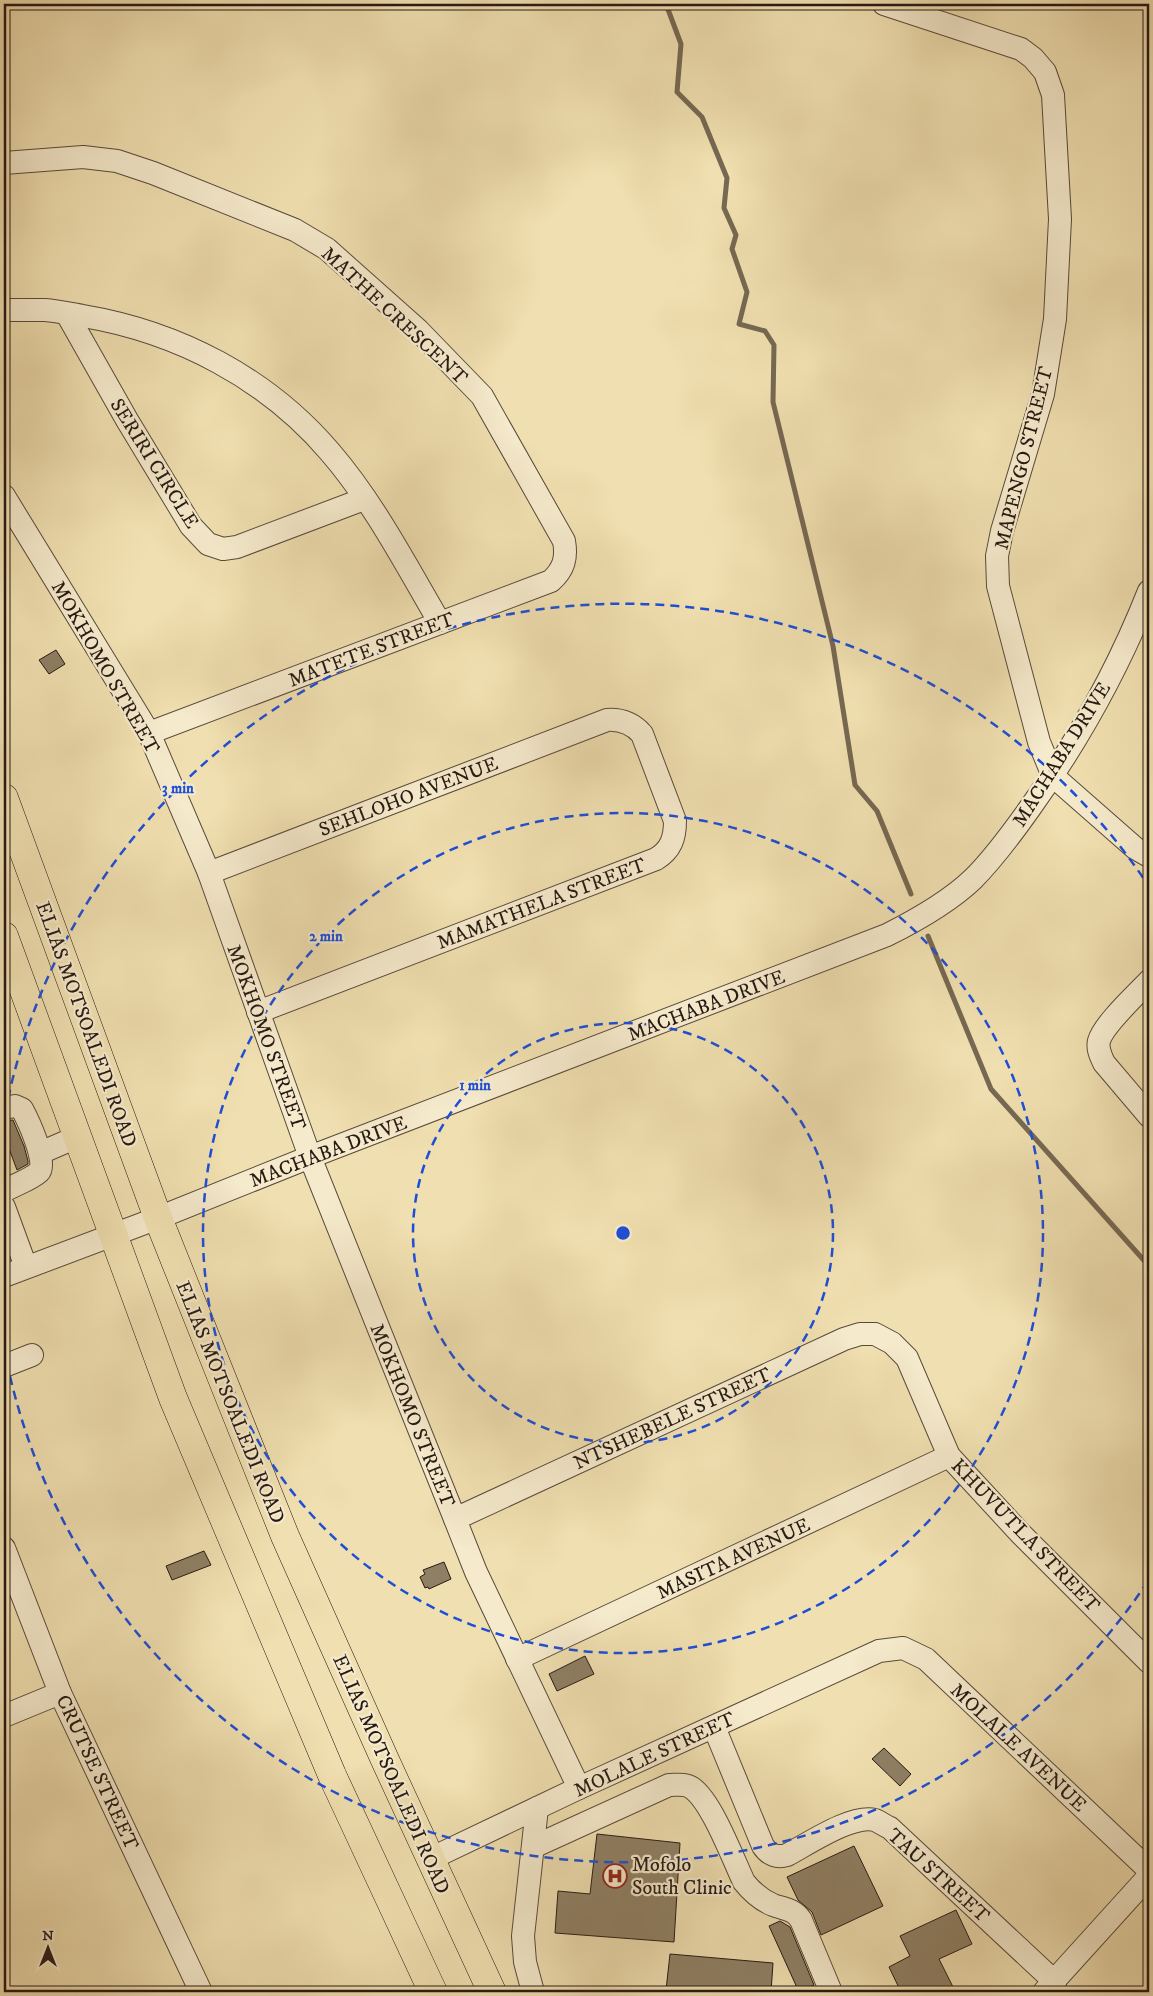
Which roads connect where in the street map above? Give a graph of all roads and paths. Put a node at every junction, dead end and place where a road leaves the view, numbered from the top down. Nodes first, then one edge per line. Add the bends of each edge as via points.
1 (884, 4) edge
2 (4, 162) edge
3 (4, 310) edge
4 (67, 314) junction
5 (4, 496) edge
6 (364, 498) junction
7 (564, 541) joint
8 (1149, 591) edge
9 (440, 623) junction
10 (607, 720) joint
11 (149, 733) junction
12 (1053, 776) junction
13 (4, 798) edge
14 (1149, 856) edge
15 (209, 873) junction
16 (4, 936) edge
17 (1149, 981) edge
18 (258, 1012) junction
19 (4, 1108) edge
20 (1149, 1116) edge
21 (77, 1137) junction
22 (40, 1153) junction
23 (310, 1157) junction
24 (5, 1190) edge
25 (158, 1218) junction
26 (113, 1235) junction
27 (26, 1267) junction
28 (4, 1276) edge
29 (892, 1343) joint
30 (32, 1355) dead end
31 (4, 1366) edge
32 (950, 1456) junction
33 (454, 1519) junction
34 (4, 1548) edge
35 (879, 1652) joint
36 (518, 1659) junction
37 (1149, 1662) edge
38 (60, 1693) junction
39 (4, 1716) edge
40 (714, 1727) junction
41 (579, 1788) junction
42 (537, 1808) junction
43 (533, 1847) junction
44 (430, 1859) junction
45 (1149, 1870) edge
46 (1149, 1876) edge
47 (1049, 1987) edge
48 (200, 1992) edge
49 (432, 1992) edge
50 (492, 1992) edge
51 (533, 1992) edge
52 (831, 1992) edge

1 - 12 street, MAPENGO STREET via 1021,49 1045,72 1052,95 1060,219 1055,319 1043,394 1002,530 997,572 1039,742
2 - 7 street, MATHE CRESCENT via 83,156 118,162 294,230 326,249 418,330 482,396
3 - 4 street via 47,310
4 - 6 street via 115,322 163,336 221,363 256,384 330,451
4 - 6 street, SERIRI CIRCLE via 182,510 208,544 223,550 237,547
5 - 11 street, MOKHOMO STREET
6 - 9 street via 381,521
7 - 9 street, MATETE STREET via 564,563 551,581
8 - 12 street, MACHABA DRIVE via 1111,674
9 - 11 street, MATETE STREET
10 - 15 street, SEHLOHO AVENUE
10 - 18 street, MAMATHELA STREET via 627,722 642,734 675,821 672,845 665,853
11 - 15 street, MOKHOMO STREET
12 - 14 street via 1135,848
12 - 23 street, MACHABA DRIVE via 1004,844 972,880 915,921 887,935
13 - 25 main road, ELIAS MOTSOALEDI ROAD
15 - 18 street, MOKHOMO STREET
16 - 21 main road
17 - 20 street via 1104,1030 1099,1041 1099,1053 1104,1063
18 - 23 street, MOKHOMO STREET
19 - 22 street via 15,1106 22,1109
21 - 22 street
21 - 26 main road
22 - 24 street via 40,1171
23 - 25 street, MACHABA DRIVE
23 - 33 street, MOKHOMO STREET
24 - 27 street
25 - 26 street, MACHABA DRIVE
25 - 44 main road, ELIAS MOTSOALEDI ROAD via 285,1536
26 - 27 street, MACHABA DRIVE
26 - 49 main road via 173,1398 332,1775
27 - 28 street, MACHABA DRIVE
29 - 32 street, KHUVUTLA STREET via 907,1358
29 - 33 street, NTSHEBELE STREET via 875,1334 844,1338
30 - 31 street
32 - 36 street, MASITA AVENUE
32 - 37 street, KHUVUTLA STREET via 1021,1534
33 - 36 street, MOKHOMO STREET
34 - 38 street, CRUTSE STREET
35 - 40 street, MOLALE STREET
35 - 45 street, MOLALE AVENUE via 903,1648 926,1659
36 - 41 street, MOKHOMO STREET
38 - 39 street
38 - 48 street, CRUTSE STREET
40 - 41 street, MOLALE STREET
40 - 47 street, TAU STREET via 766,1851 780,1857 849,1823 876,1820 890,1828
41 - 42 street, MOLALE STREET
42 - 43 street
42 - 44 street, MOLALE STREET
43 - 51 street via 523,1936 524,1962
43 - 52 street via 669,1785 683,1784 692,1788 706,1803 750,1890 773,1905 797,1914
44 - 50 main road, ELIAS MOTSOALEDI ROAD
46 - 47 street

